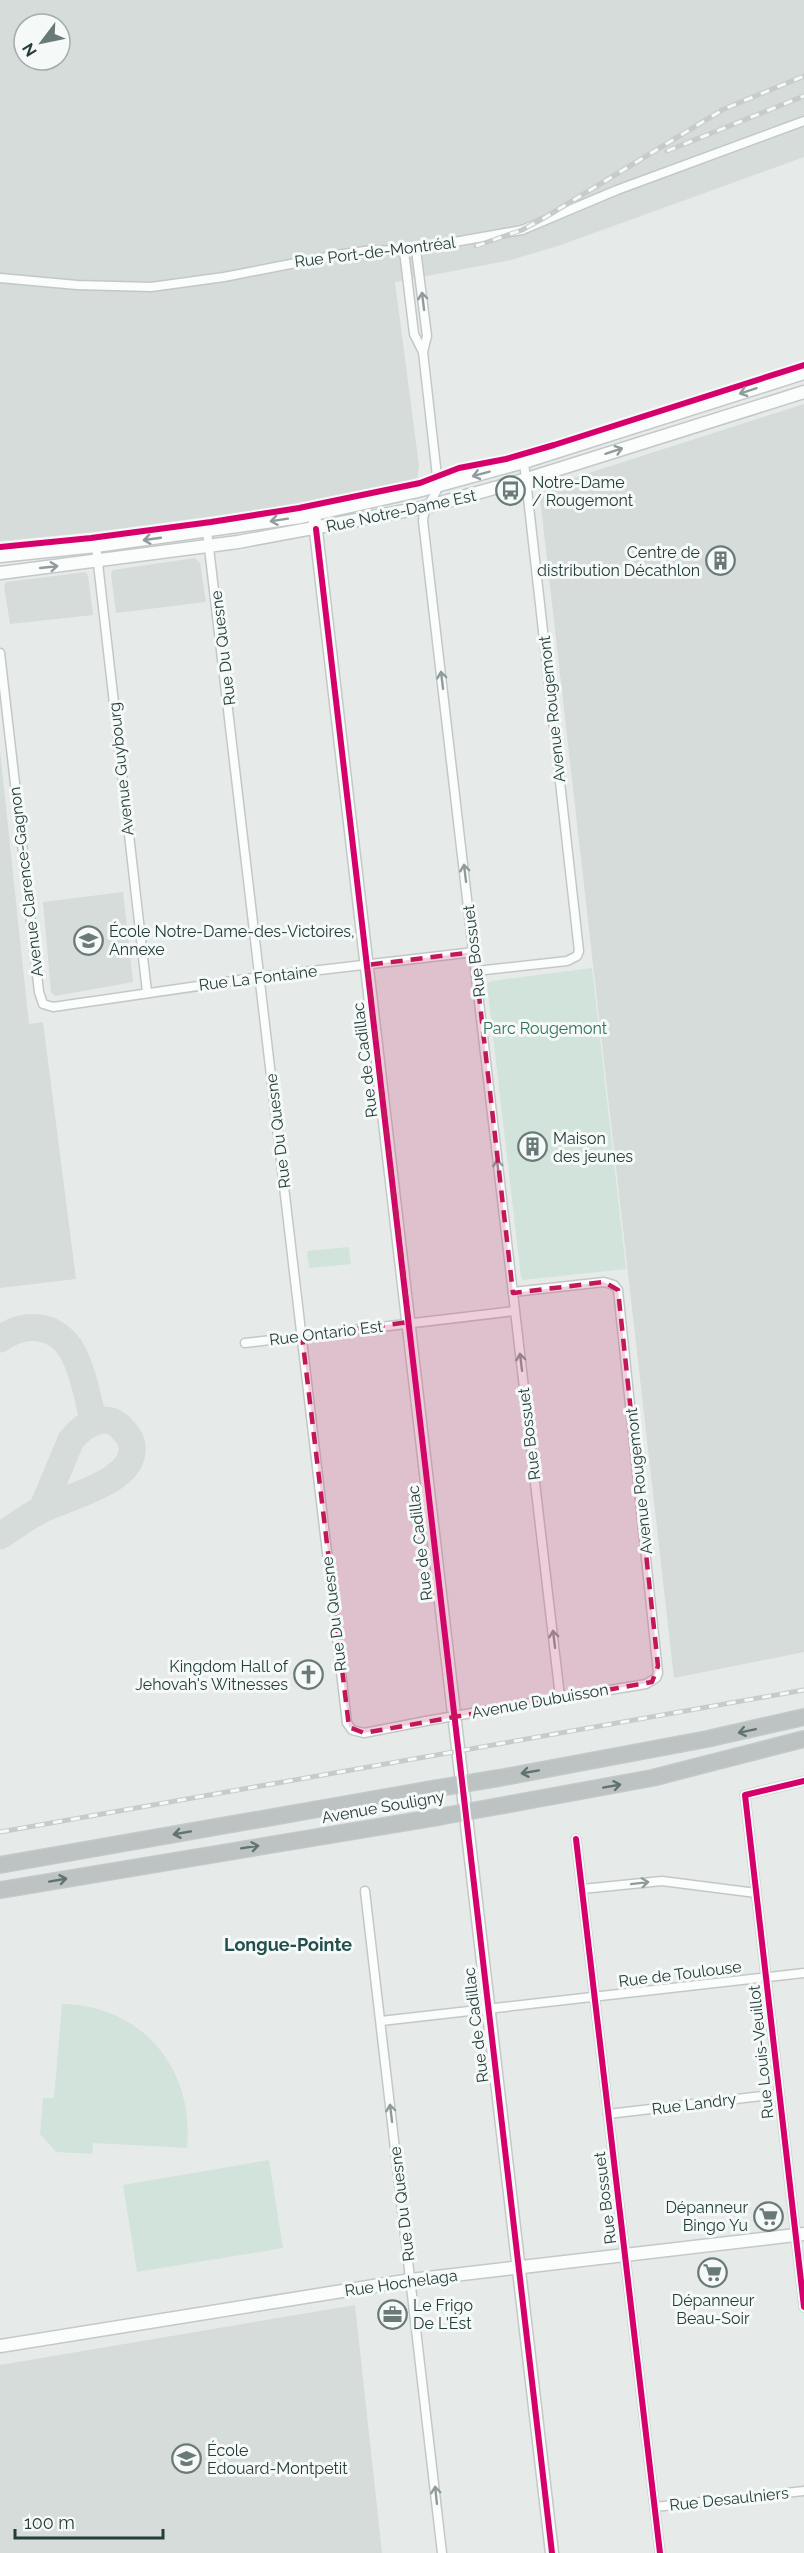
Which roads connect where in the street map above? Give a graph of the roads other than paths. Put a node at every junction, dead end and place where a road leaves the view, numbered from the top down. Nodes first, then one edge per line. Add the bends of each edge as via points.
1 (804, 121) edge
2 (416, 250) junction
3 (404, 252) junction
4 (0, 278) edge
5 (423, 352) junction
6 (804, 373) edge
7 (804, 392) edge
8 (682, 412) junction
9 (686, 428) junction
10 (524, 462) junction
11 (526, 479) junction
12 (438, 485) junction
13 (426, 507) junction
14 (314, 514) junction
15 (316, 529) junction
16 (207, 531) junction
17 (96, 546) junction
18 (210, 546) junction
19 (0, 556) edge
20 (98, 562) junction
21 (0, 573) edge
22 (0, 653) edge
23 (474, 952) junction
24 (367, 965) junction
25 (476, 970) junction
26 (260, 977) junction
27 (147, 992) junction
28 (43, 1004) joint
29 (513, 1292) junction
30 (515, 1311) junction
31 (408, 1322) junction
32 (302, 1336) junction
33 (244, 1343) dead end
34 (656, 1678) joint
35 (561, 1697) junction
36 (804, 1717) edge
37 (352, 1730) joint
38 (804, 1739) edge
39 (804, 1781) edge
40 (576, 1839) dead end
41 (0, 1865) edge
42 (582, 1889) junction
43 (0, 1890) edge
44 (365, 1891) dead end
45 (756, 1893) junction
46 (804, 1973) edge
47 (766, 1978) junction
48 (594, 1997) junction
49 (488, 2010) junction
50 (381, 2021) junction
51 (779, 2094) junction
52 (609, 2114) junction
53 (800, 2234) edge
54 (625, 2255) junction
55 (518, 2267) junction
56 (411, 2280) junction
57 (804, 2307) edge
58 (0, 2346) edge
59 (804, 2491) edge
60 (655, 2507) junction
61 (442, 2553) edge
62 (552, 2553) edge
63 (660, 2553) edge

1 - 2 street, Rue Port-de-Montréal via 617,190 522,230
2 - 3 street, Rue Port-de-Montréal
5 -> 2 street via 427,336
3 - 4 street, Rue Port-de-Montréal via 372,250 152,287
3 - 5 street via 414,334
5 - 12 street
6 -> 8 main road, Rue Notre-Dame Est
7 - 9 main road, Rue Notre-Dame Est
8 - 9 main road
8 - 10 main road, Rue Notre-Dame Est
11 -> 9 main road, Rue Notre-Dame Est
10 - 11 street, Avenue Rougemont
10 -> 12 main road, Rue Notre-Dame Est
11 - 13 main road, Rue Notre-Dame Est
11 - 25 street, Avenue Rougemont via 579,947 577,956 567,961
12 - 13 street, Rue Bossuet
12 - 14 main road, Rue Notre-Dame Est
13 - 15 main road, Rue Notre-Dame Est
23 -> 13 street, Rue Bossuet via 423,521
14 - 15 main road, Rue de Cadillac
14 -> 16 main road, Rue Notre-Dame Est
15 - 18 main road, Rue Notre-Dame Est
15 - 24 main road, Rue de Cadillac
16 -> 17 main road, Rue Notre-Dame Est
16 - 18 street, Rue Du Quesne
17 - 19 main road, Rue Notre-Dame Est
17 - 20 street, Avenue Guybourg
18 - 20 main road, Rue Notre-Dame Est
18 - 26 street, Rue Du Quesne
21 -> 20 main road, Rue Notre-Dame Est
20 - 27 street, Avenue Guybourg
22 - 28 street, Avenue Clarence-Gagnon
23 - 24 street, Rue La Fontaine
23 - 25 street, Rue Bossuet
24 - 26 street, Rue La Fontaine
24 - 31 main road, Rue de Cadillac
29 -> 25 street, Rue Bossuet
26 - 27 street, Rue La Fontaine
26 - 32 street, Rue Du Quesne
27 - 28 street, Rue La Fontaine via 53,1007
29 - 30 street, Rue Bossuet
29 - 34 street, Avenue Rougemont via 604,1282 615,1285 658,1666
30 - 31 street, Rue Ontario Est
35 -> 30 street, Rue Bossuet
31 - 32 street, Rue Ontario Est
31 - 49 main road, Rue de Cadillac
32 - 33 street, Rue Ontario Est
32 - 37 street, Rue Du Quesne via 346,1718
34 - 35 street, Avenue Dubuisson via 646,1684
35 - 37 street, Avenue Dubuisson, bridge via 364,1733
36 -> 41 highway, Avenue Souligny, bridge via 499,1778
43 -> 38 highway, Avenue Souligny, bridge via 652,1778
39 - 45 street, Rue Louis-Veuillot via 745,1795
40 - 42 street, Rue Bossuet
42 -> 45 street via 662,1881
42 - 48 street, Rue Bossuet
44 - 50 street, Rue Du Quesne
45 - 47 street, Rue Louis-Veuillot
46 - 47 street, Rue de Toulouse
47 - 48 street, Rue de Toulouse
47 - 51 street, Rue Louis-Veuillot
48 - 49 street, Rue de Toulouse
48 - 52 street, Rue Bossuet
49 - 50 street, Rue de Toulouse
49 - 55 main road, Rue de Cadillac
56 -> 50 street, Rue Du Quesne
51 - 52 street, Rue Landry
51 - 53 street, Rue Louis-Veuillot
52 - 54 street, Rue Bossuet
53 - 54 main road, Rue Hochelaga
53 - 57 street, Rue Louis-Veuillot
54 - 55 main road, Rue Hochelaga
54 - 60 street, Rue Bossuet
55 - 56 main road, Rue Hochelaga
55 - 62 main road, Rue de Cadillac
56 - 58 main road, Rue Hochelaga
61 -> 56 street, Rue Du Quesne
59 - 60 street, Rue Desaulniers
60 - 63 street, Rue Bossuet

